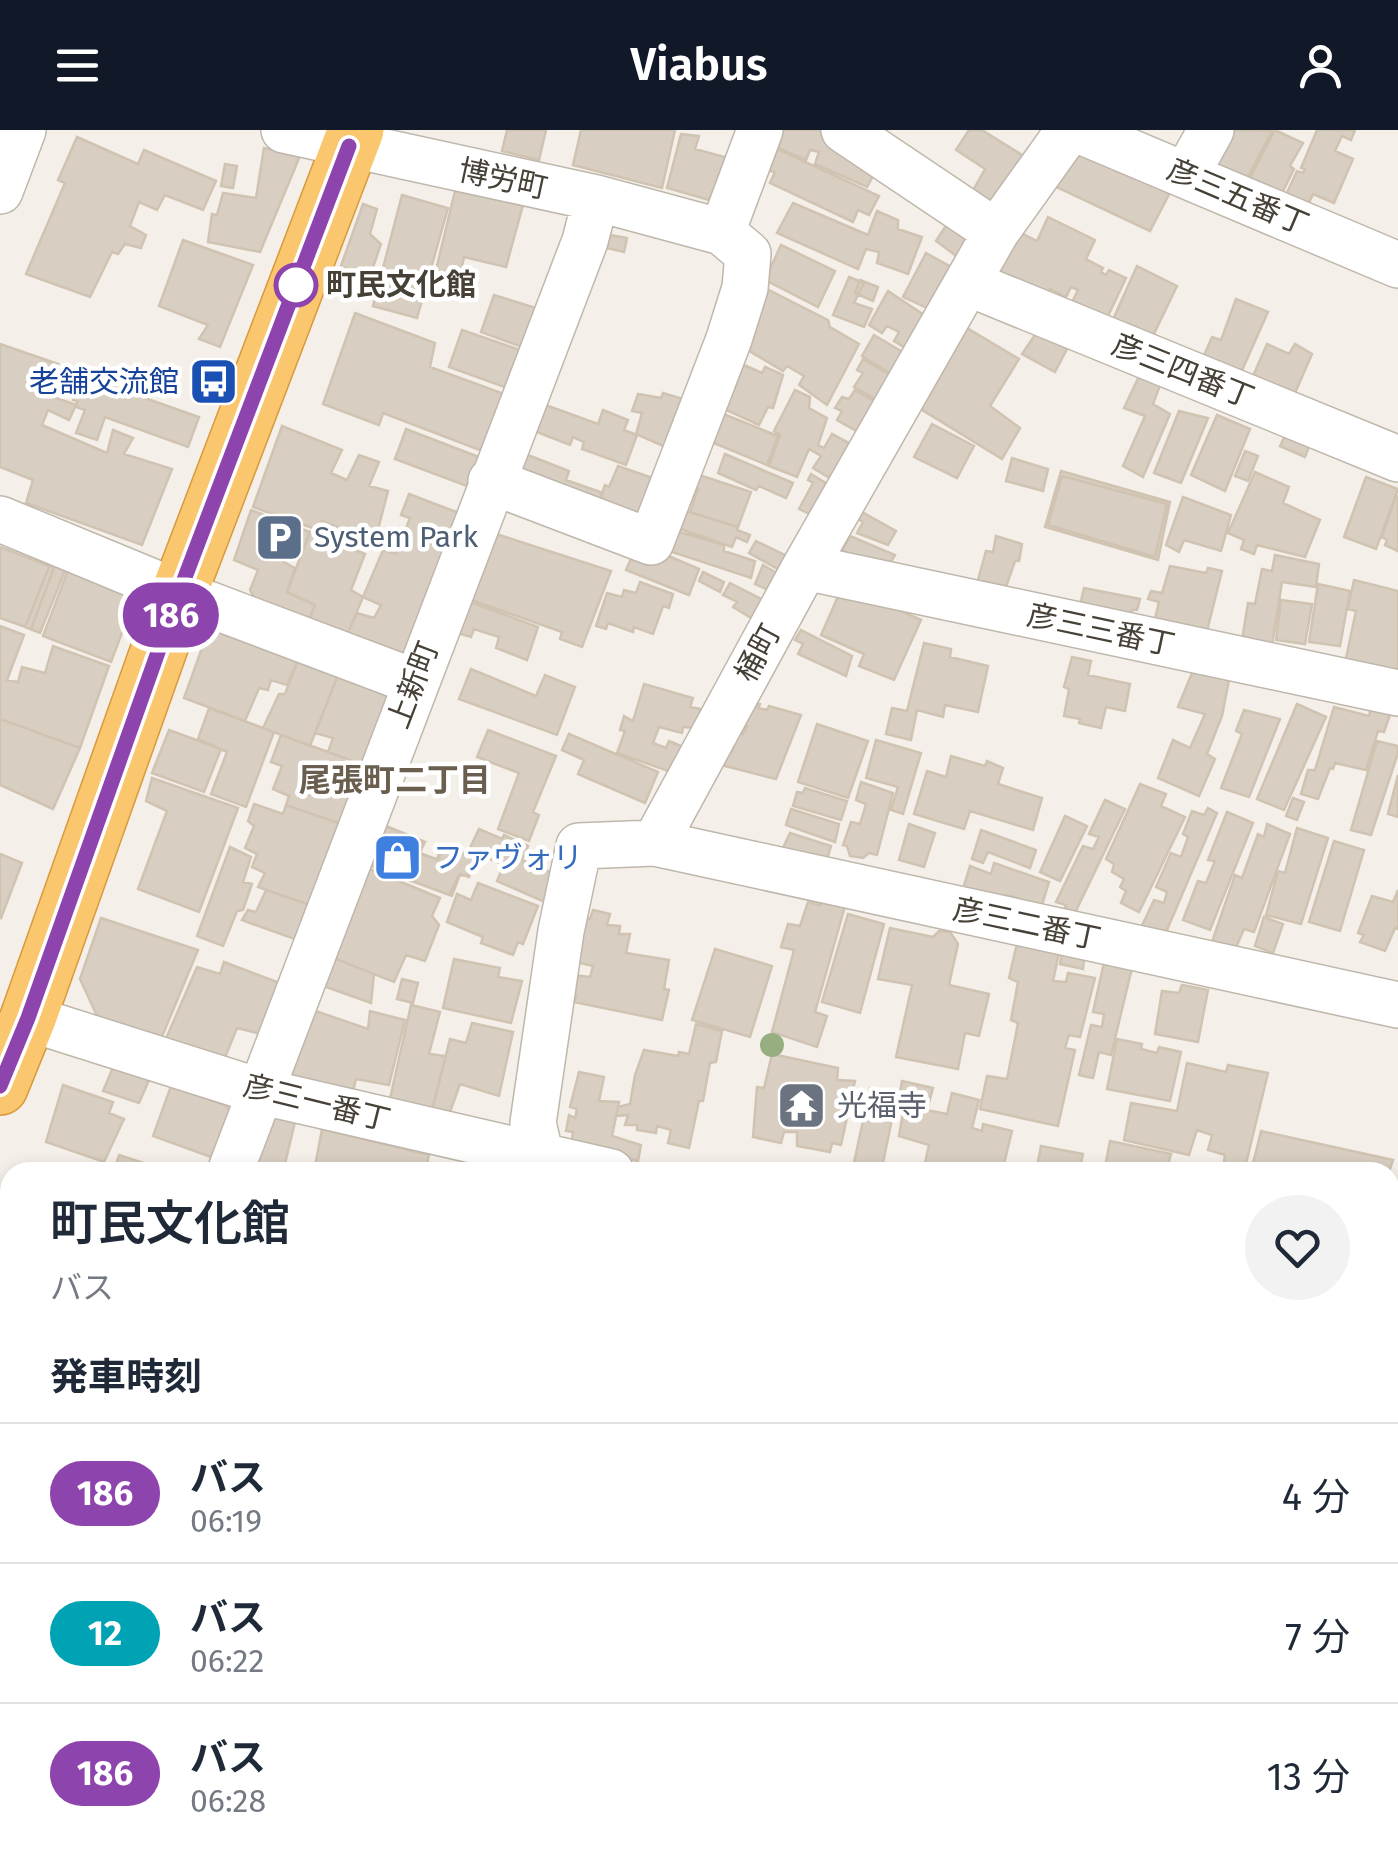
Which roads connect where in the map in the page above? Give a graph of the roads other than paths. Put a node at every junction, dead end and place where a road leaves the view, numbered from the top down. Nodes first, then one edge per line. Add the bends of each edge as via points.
1 (23, 130) edge
2 (284, 130) edge
3 (760, 130) edge
4 (844, 130) edge
5 (1069, 130) edge
6 (1078, 130) edge
7 (1211, 130) edge
8 (352, 138) edge
9 (1186, 175) junction
10 (0, 191) edge
11 (596, 198) junction
12 (722, 232) junction
13 (996, 232) junction
14 (1398, 265) edge
15 (968, 283) junction
16 (1398, 459) edge
17 (491, 481) junction
18 (0, 520) edge
19 (804, 567) junction
20 (179, 593) junction
21 (414, 682) junction
22 (1398, 693) edge
23 (656, 843) junction
24 (1398, 1005) edge
25 (28, 1018) junction
26 (0, 1086) edge
27 (259, 1091) junction
28 (234, 1162) edge
29 (529, 1162) edge
30 (540, 1162) edge

1 - 10 street
2 - 8 street, 博労町
3 - 12 street
4 - 13 street
5 - 13 street, 桶町
6 - 9 street, 彦三五番丁
7 - 9 street
8 - 11 street, 博労町
8 - 20 highway
9 - 14 street, 彦三五番丁
11 - 12 street, 博労町
11 - 17 street, 上新町
12 - 17 street via 748,254 746,288 651,542
13 - 15 street, 桶町
15 - 16 street, 彦三四番丁
15 - 19 street, 桶町
17 - 21 street, 上新町
18 - 20 street
19 - 22 street, 彦三三番丁
19 - 23 street, 桶町
20 - 21 street
20 - 25 highway
21 - 27 street, 上新町
23 - 24 street, 彦三二番丁
23 - 30 street via 579,846 533,1123
25 - 26 highway
25 - 27 street, 彦三一番丁
27 - 28 street, 上新町
27 - 29 street, 彦三一番丁

